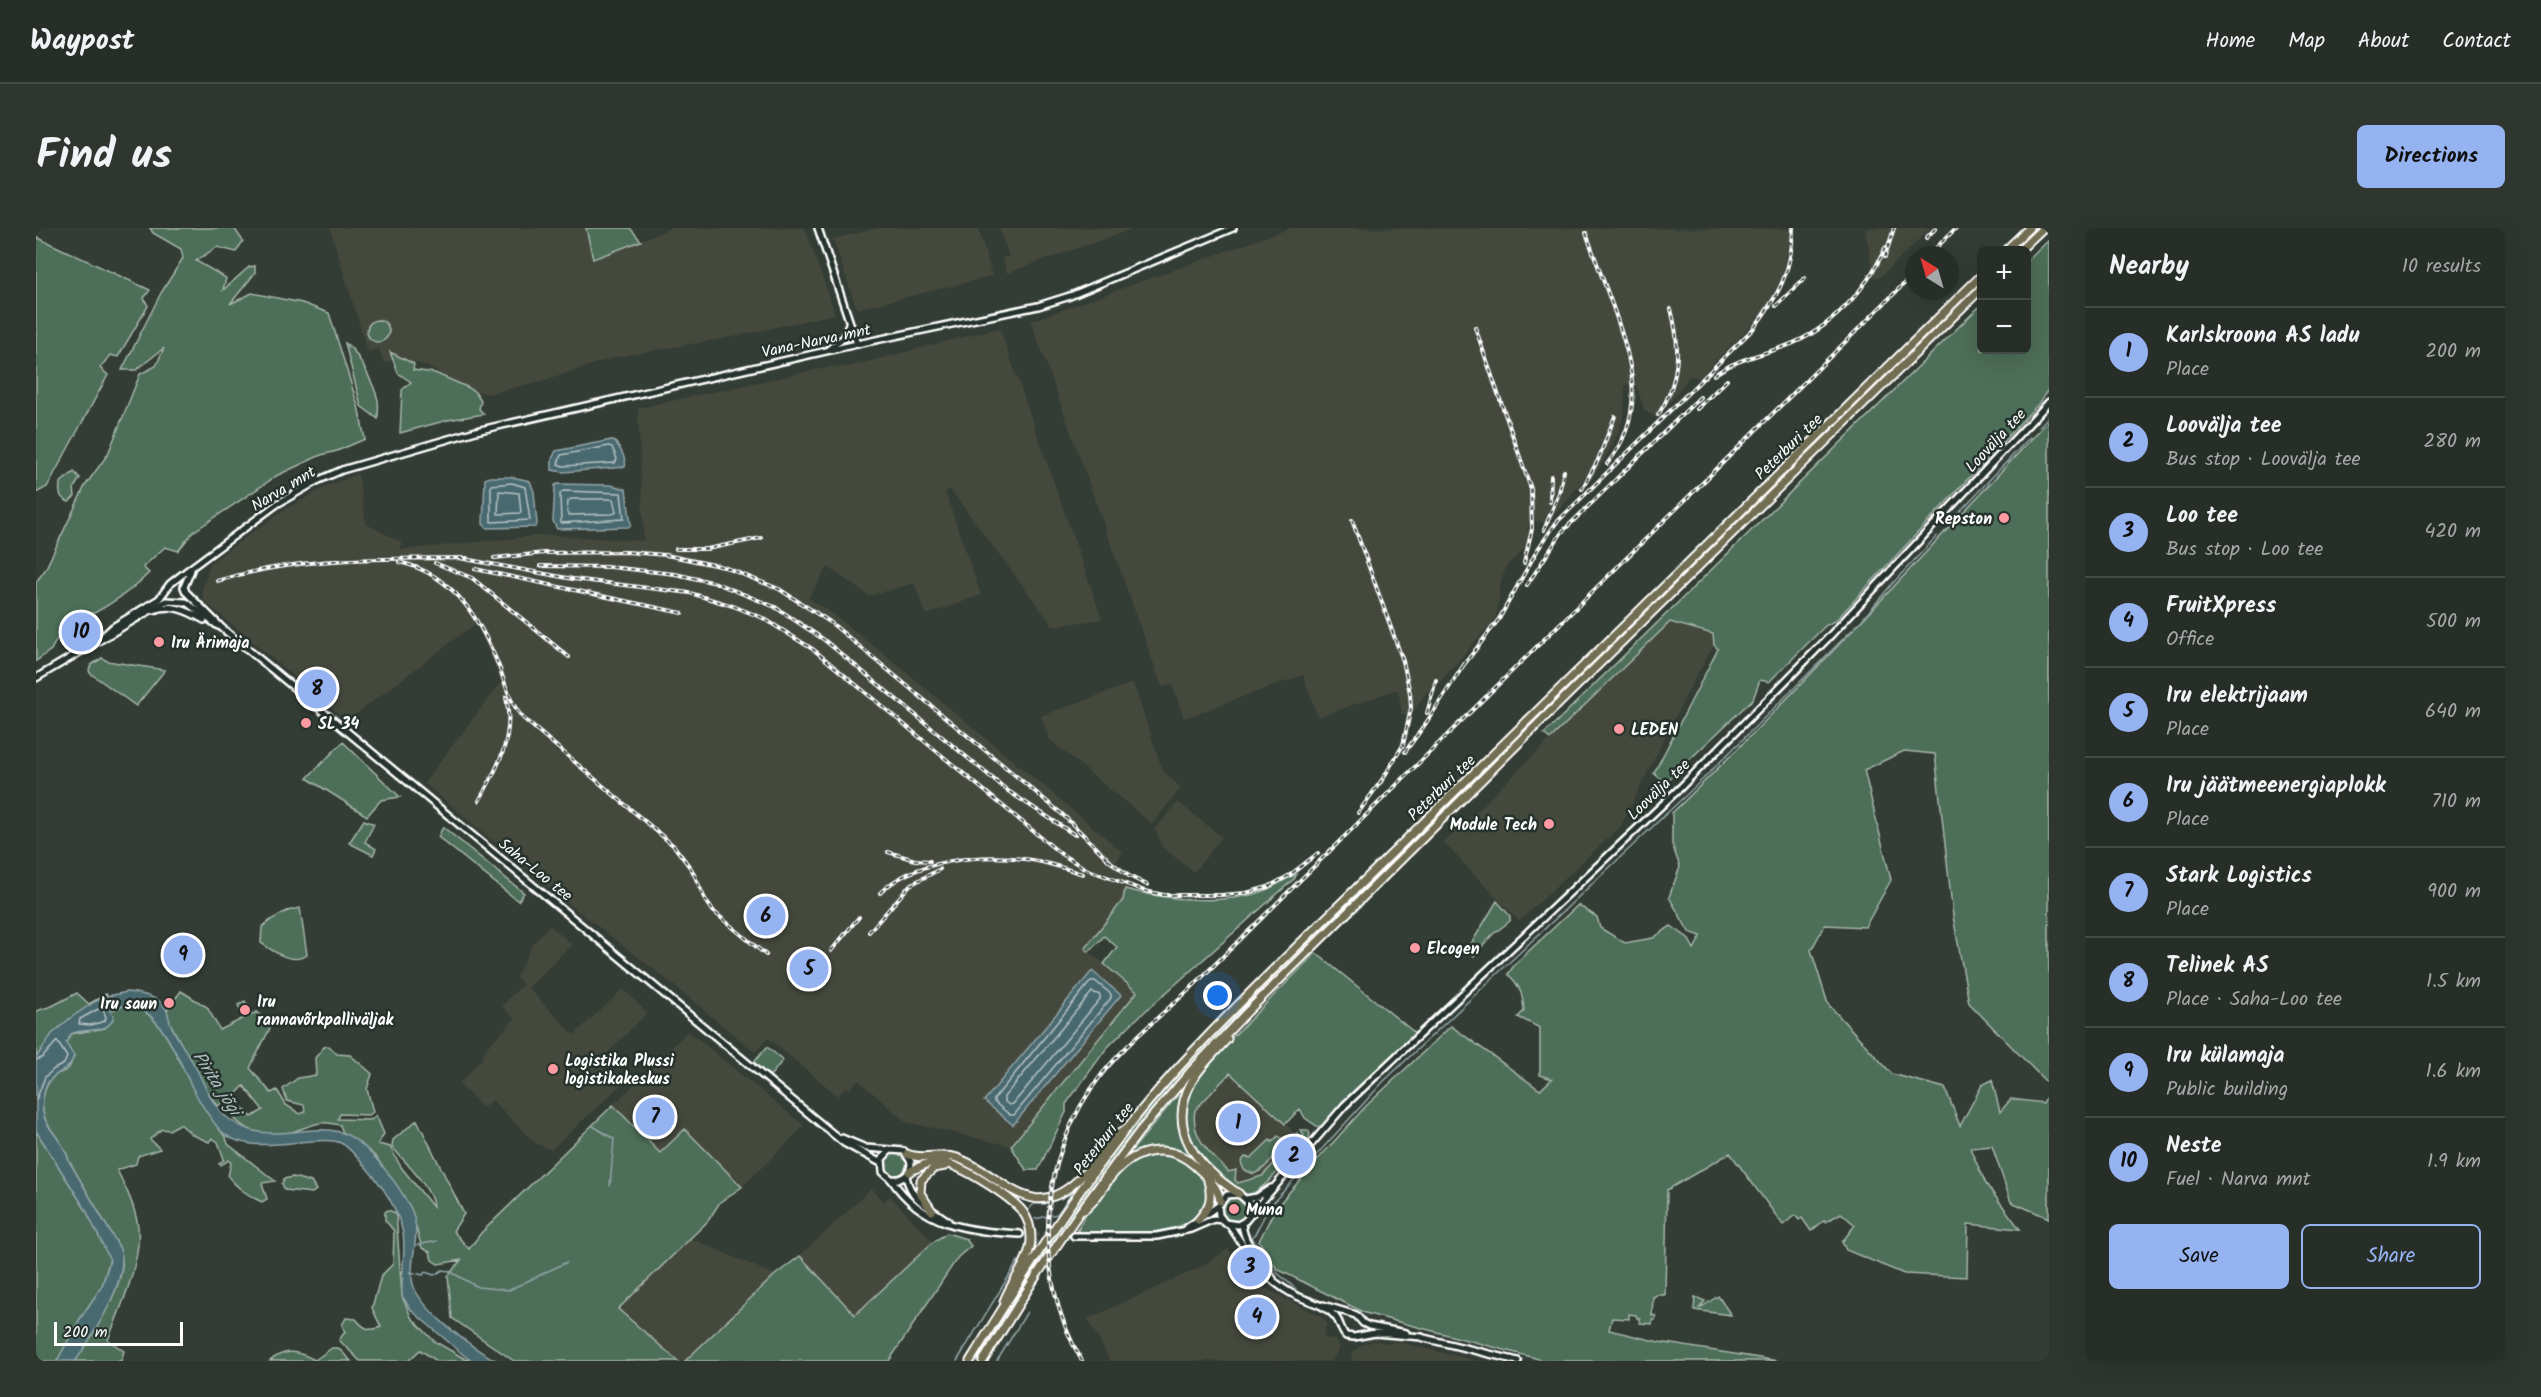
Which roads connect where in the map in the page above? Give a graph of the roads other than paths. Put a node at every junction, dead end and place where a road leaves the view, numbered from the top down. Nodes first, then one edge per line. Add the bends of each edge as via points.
1 (818, 228) edge
2 (1233, 228) edge
3 (2029, 228) edge
4 (2043, 228) edge
5 (2010, 246) edge
6 (2024, 246) edge
7 (1977, 280) edge
8 (1977, 293) edge
9 (850, 321) junction
10 (857, 344) junction
11 (827, 350) junction
12 (2049, 402) edge
13 (397, 453) joint
14 (194, 566) junction
15 (175, 582) junction
16 (185, 590) junction
17 (167, 591) junction
18 (171, 600) junction
19 (180, 600) junction
20 (131, 622) junction
21 (212, 623) junction
22 (222, 628) junction
23 (101, 638) junction
24 (36, 678) edge
25 (1247, 1012) junction
26 (1128, 1128) junction
27 (833, 1133) junction
28 (890, 1150) junction
29 (907, 1154) junction
30 (881, 1163) junction
31 (955, 1167) junction
32 (908, 1174) junction
33 (891, 1179) junction
34 (1208, 1179) junction
35 (1275, 1185) junction
36 (1239, 1194) junction
37 (1246, 1199) junction
38 (1219, 1203) junction
39 (932, 1211) junction
40 (1079, 1213) junction
41 (1249, 1213) junction
42 (1198, 1220) junction
43 (1222, 1220) junction
44 (1242, 1223) junction
45 (951, 1224) junction
46 (1229, 1224) junction
47 (1181, 1231) junction
48 (1020, 1234) tunnel mouth
49 (1074, 1236) tunnel mouth
50 (1275, 1282) junction
51 (1314, 1302) junction
52 (1354, 1315) junction
53 (996, 1320) junction
54 (1363, 1323) junction
55 (1341, 1324) junction
56 (1358, 1335) junction
57 (1422, 1337) junction
58 (970, 1361) edge
59 (983, 1361) edge
60 (1518, 1361) edge

1 - 9 main road
2 - 10 main road, Vana-Narva mnt via 1038,306
3 - 5 highway
4 - 6 highway
7 - 26 highway, Peterburi tee via 1271,972 1181,1065
8 - 25 highway, Peterburi tee
9 - 10 main road
9 - 11 main road via 845,338
10 - 11 main road, Vana-Narva mnt
11 - 13 main road, Vana-Narva mnt
12 - 35 main road, Loovälja tee via 1775,693 1681,787 1371,1078
13 - 14 main road, Narva mnt via 342,470 295,493
14 - 15 main road, Narva mnt
14 - 16 main road, Narva mnt
15 - 16 main road
15 - 17 main road, Narva mnt
16 - 19 main road, Narva mnt
16 - 22 main road, Saha-Loo tee
17 - 18 main road
17 - 23 main road, Narva mnt
18 - 19 main road, Narva mnt
18 - 20 main road, Narva mnt
19 - 21 main road, Saha-Loo tee
20 - 21 main road via 171,607
20 - 23 main road, Narva mnt
21 - 22 main road, Saha-Loo tee
22 - 27 main road, Saha-Loo tee
23 - 24 main road, Narva mnt
25 - 36 highway via 1191,1082 1181,1115 1184,1134 1194,1153
25 - 40 highway, Peterburi tee via 1158,1109
26 - 29 highway via 1116,1135 1070,1187 1045,1198 1012,1192 958,1158
26 - 53 highway, Peterburi tee via 1052,1231
27 - 28 main road, Saha-Loo tee via 862,1147
27 - 30 main road, Saha-Loo tee
28 - 29 main road via 899,1149
28 - 30 main road
29 - 32 main road via 911,1162
30 - 33 main road via 883,1172
31 - 32 highway via 934,1162
31 - 39 highway via 934,1168 921,1180 920,1193
31 - 53 highway via 1017,1205 1029,1223 1030,1249
32 - 33 main road
32 - 39 main road via 913,1195
33 - 45 main road via 919,1210
34 - 38 highway via 1218,1190
34 - 40 highway via 1185,1158 1168,1151 1151,1151 1125,1163
34 - 42 highway via 1210,1205
35 - 37 main road, Loovälja tee
35 - 41 main road, Loovälja tee
36 - 37 main road
36 - 38 main road via 1231,1194
37 - 41 main road
38 - 42 main road
38 - 43 main road
39 - 45 main road
40 - 59 highway, Peterburi tee
41 - 44 main road
42 - 47 main road
43 - 46 main road
43 - 47 main road via 1214,1219
44 - 46 main road
44 - 50 main road via 1253,1251
45 - 48 main road
46 - 50 main road via 1254,1262
47 - 49 main road via 1143,1236
50 - 51 main road
51 - 52 main road
51 - 55 main road via 1336,1316
52 - 54 main road
52 - 55 main road via 1345,1317
53 - 58 highway, Peterburi tee
54 - 56 main road
54 - 57 main road
55 - 56 main road via 1346,1336
56 - 57 main road
57 - 60 main road

